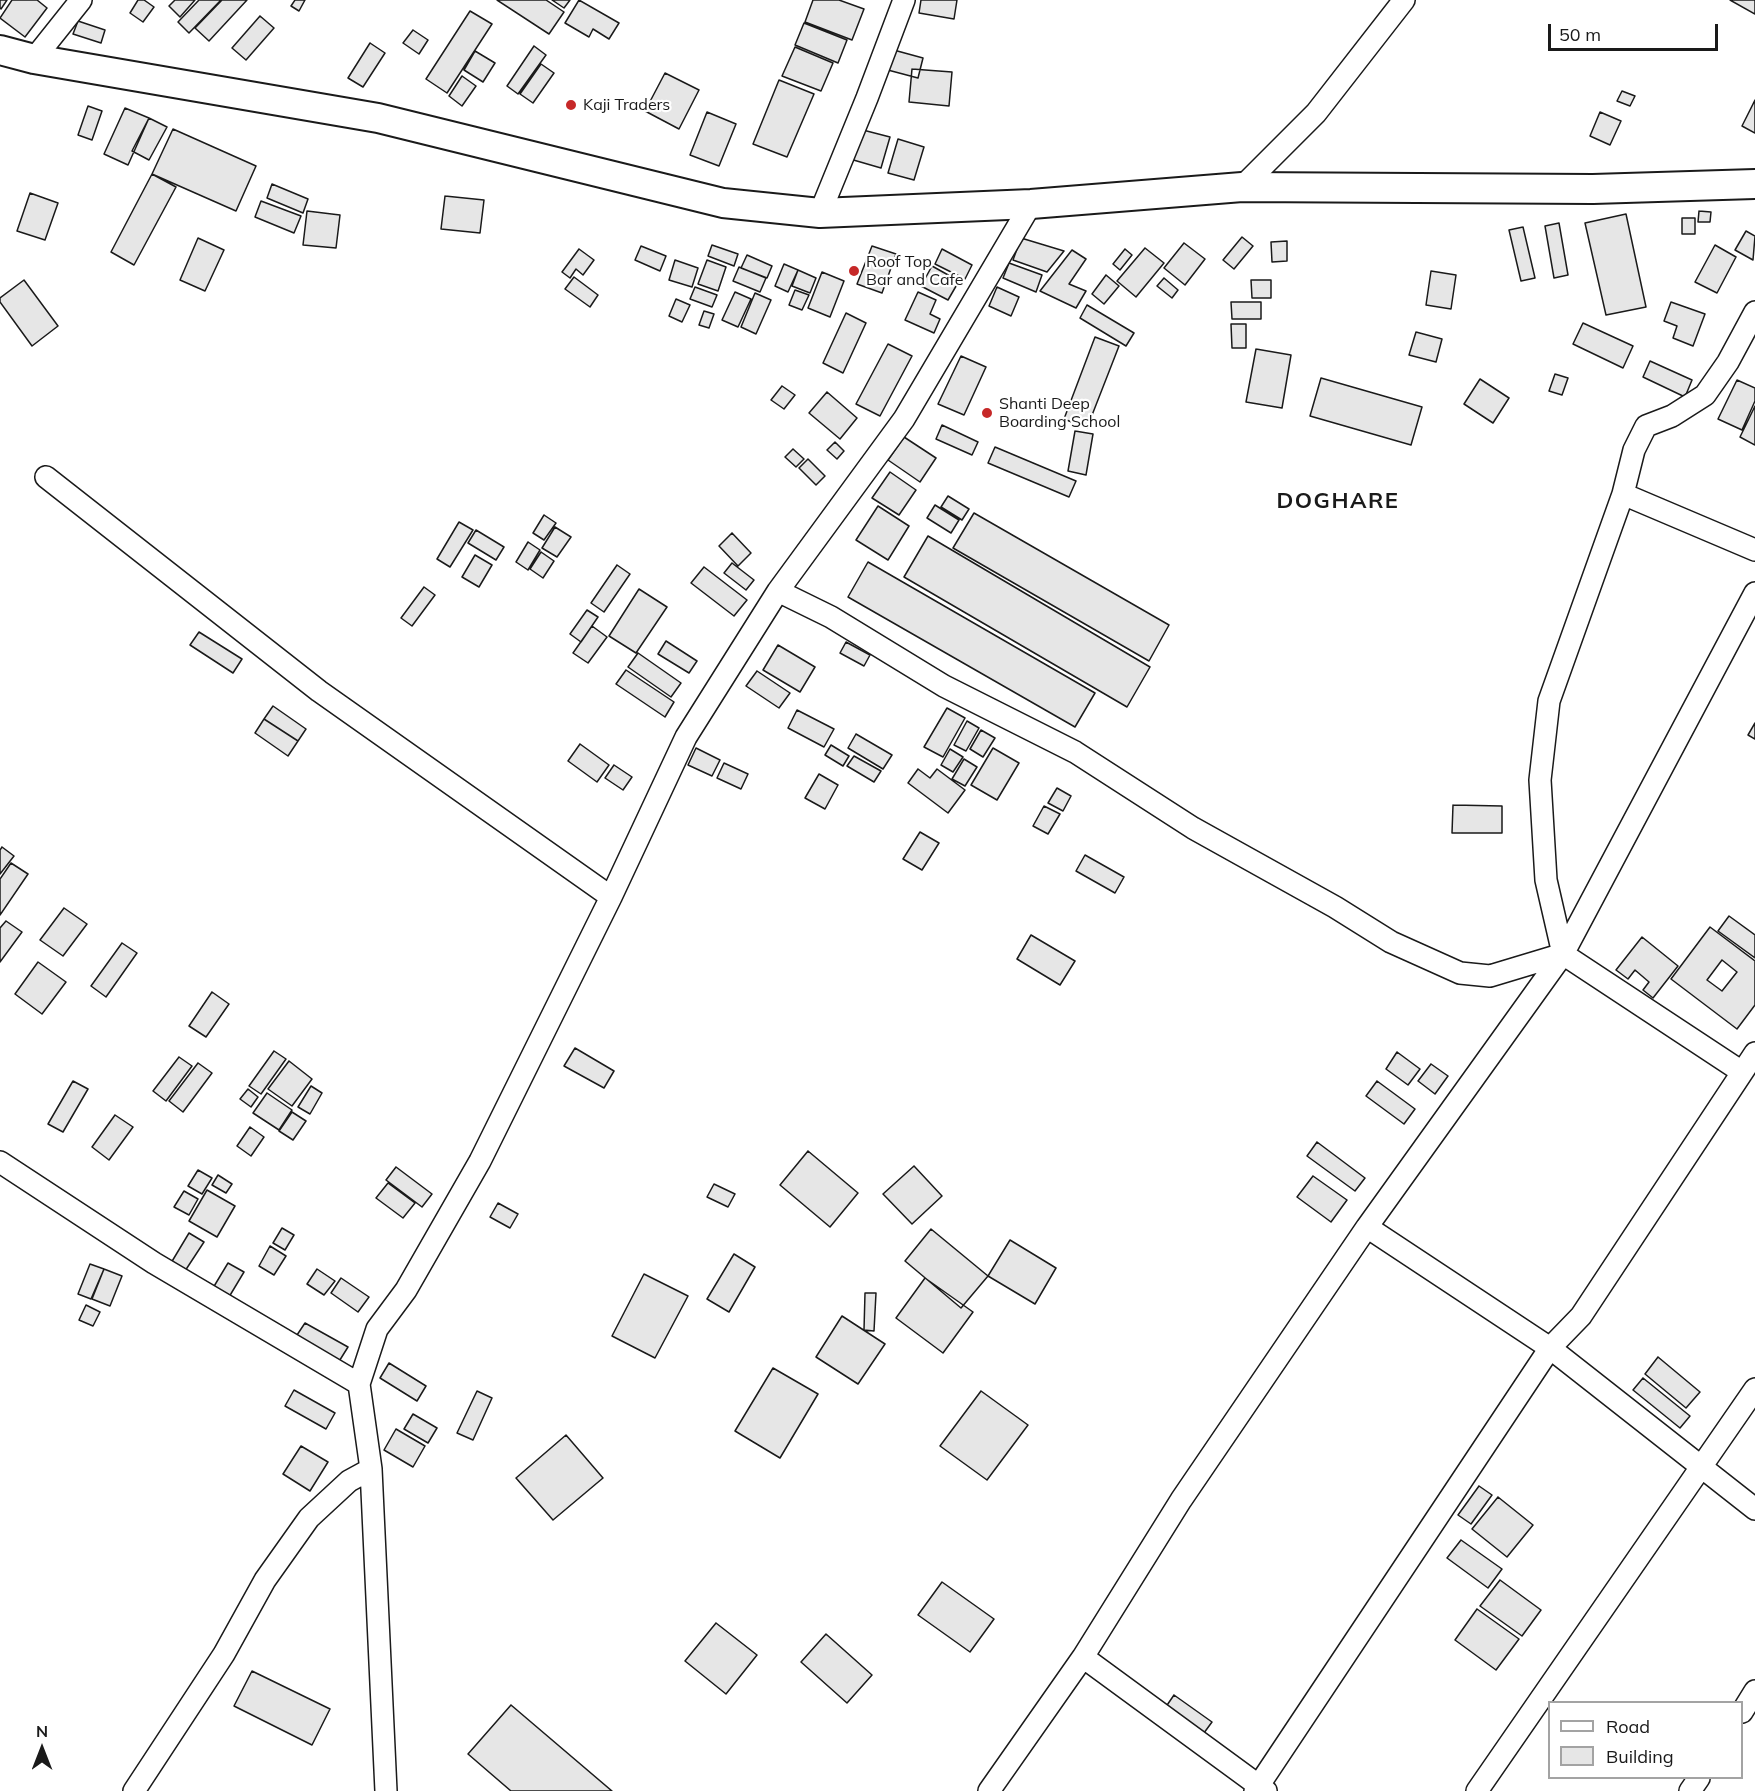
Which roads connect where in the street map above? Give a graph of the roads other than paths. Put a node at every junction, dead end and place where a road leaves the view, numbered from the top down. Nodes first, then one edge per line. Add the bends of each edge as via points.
1 (81, 0) edge
2 (904, 0) edge
3 (1404, 0) edge
4 (0, 50) edge
5 (34, 59) junction
6 (1755, 184) edge
7 (1242, 187) junction
8 (1030, 204) junction
9 (820, 213) junction
10 (1755, 312) edge
11 (46, 477) dead end
12 (1623, 494) junction
13 (1755, 550) edge
14 (778, 591) junction
15 (1755, 593) edge
16 (611, 897) junction
17 (1563, 954) junction
18 (1755, 1053) edge
19 (1742, 1071) junction
20 (0, 1161) edge
21 (1367, 1227) junction
22 (1550, 1348) junction
23 (359, 1384) junction
24 (1755, 1389) edge
25 (1699, 1467) junction
26 (371, 1469) junction
27 (1755, 1509) edge
28 (1083, 1657) junction
29 (1755, 1691) edge
30 (1743, 1710) edge
31 (1260, 1789) edge
32 (134, 1791) edge
33 (386, 1791) edge
34 (989, 1791) edge
35 (1477, 1791) edge

1 - 5 street
2 - 9 street
3 - 7 street via 1316,113
4 - 5 main road
5 - 9 main road via 378,118 723,203
6 - 7 main road via 1593,189
7 - 8 main road
8 - 9 main road
8 - 14 street via 904,419
10 - 12 street via 1705,395 1672,416 1646,426 1634,450
11 - 16 street via 319,692
12 - 13 street
12 - 17 street via 1549,701 1540,791 1546,880
14 - 16 street via 686,737
14 - 17 street via 831,617 944,686 1075,752 1193,828 1391,942 1460,973 1490,976
15 - 17 street
16 - 23 street via 480,1161 406,1290 377,1329
17 - 19 street
17 - 21 street
18 - 19 street
19 - 22 street via 1581,1316
20 - 23 street via 154,1263
21 - 22 street
21 - 28 street via 1181,1500
22 - 25 street
22 - 31 street
23 - 26 street
24 - 25 street
25 - 27 street
25 - 35 street
26 - 32 street via 350,1481 309,1518 265,1580 224,1654
26 - 33 street
28 - 31 street
28 - 34 street
29 - 30 street

